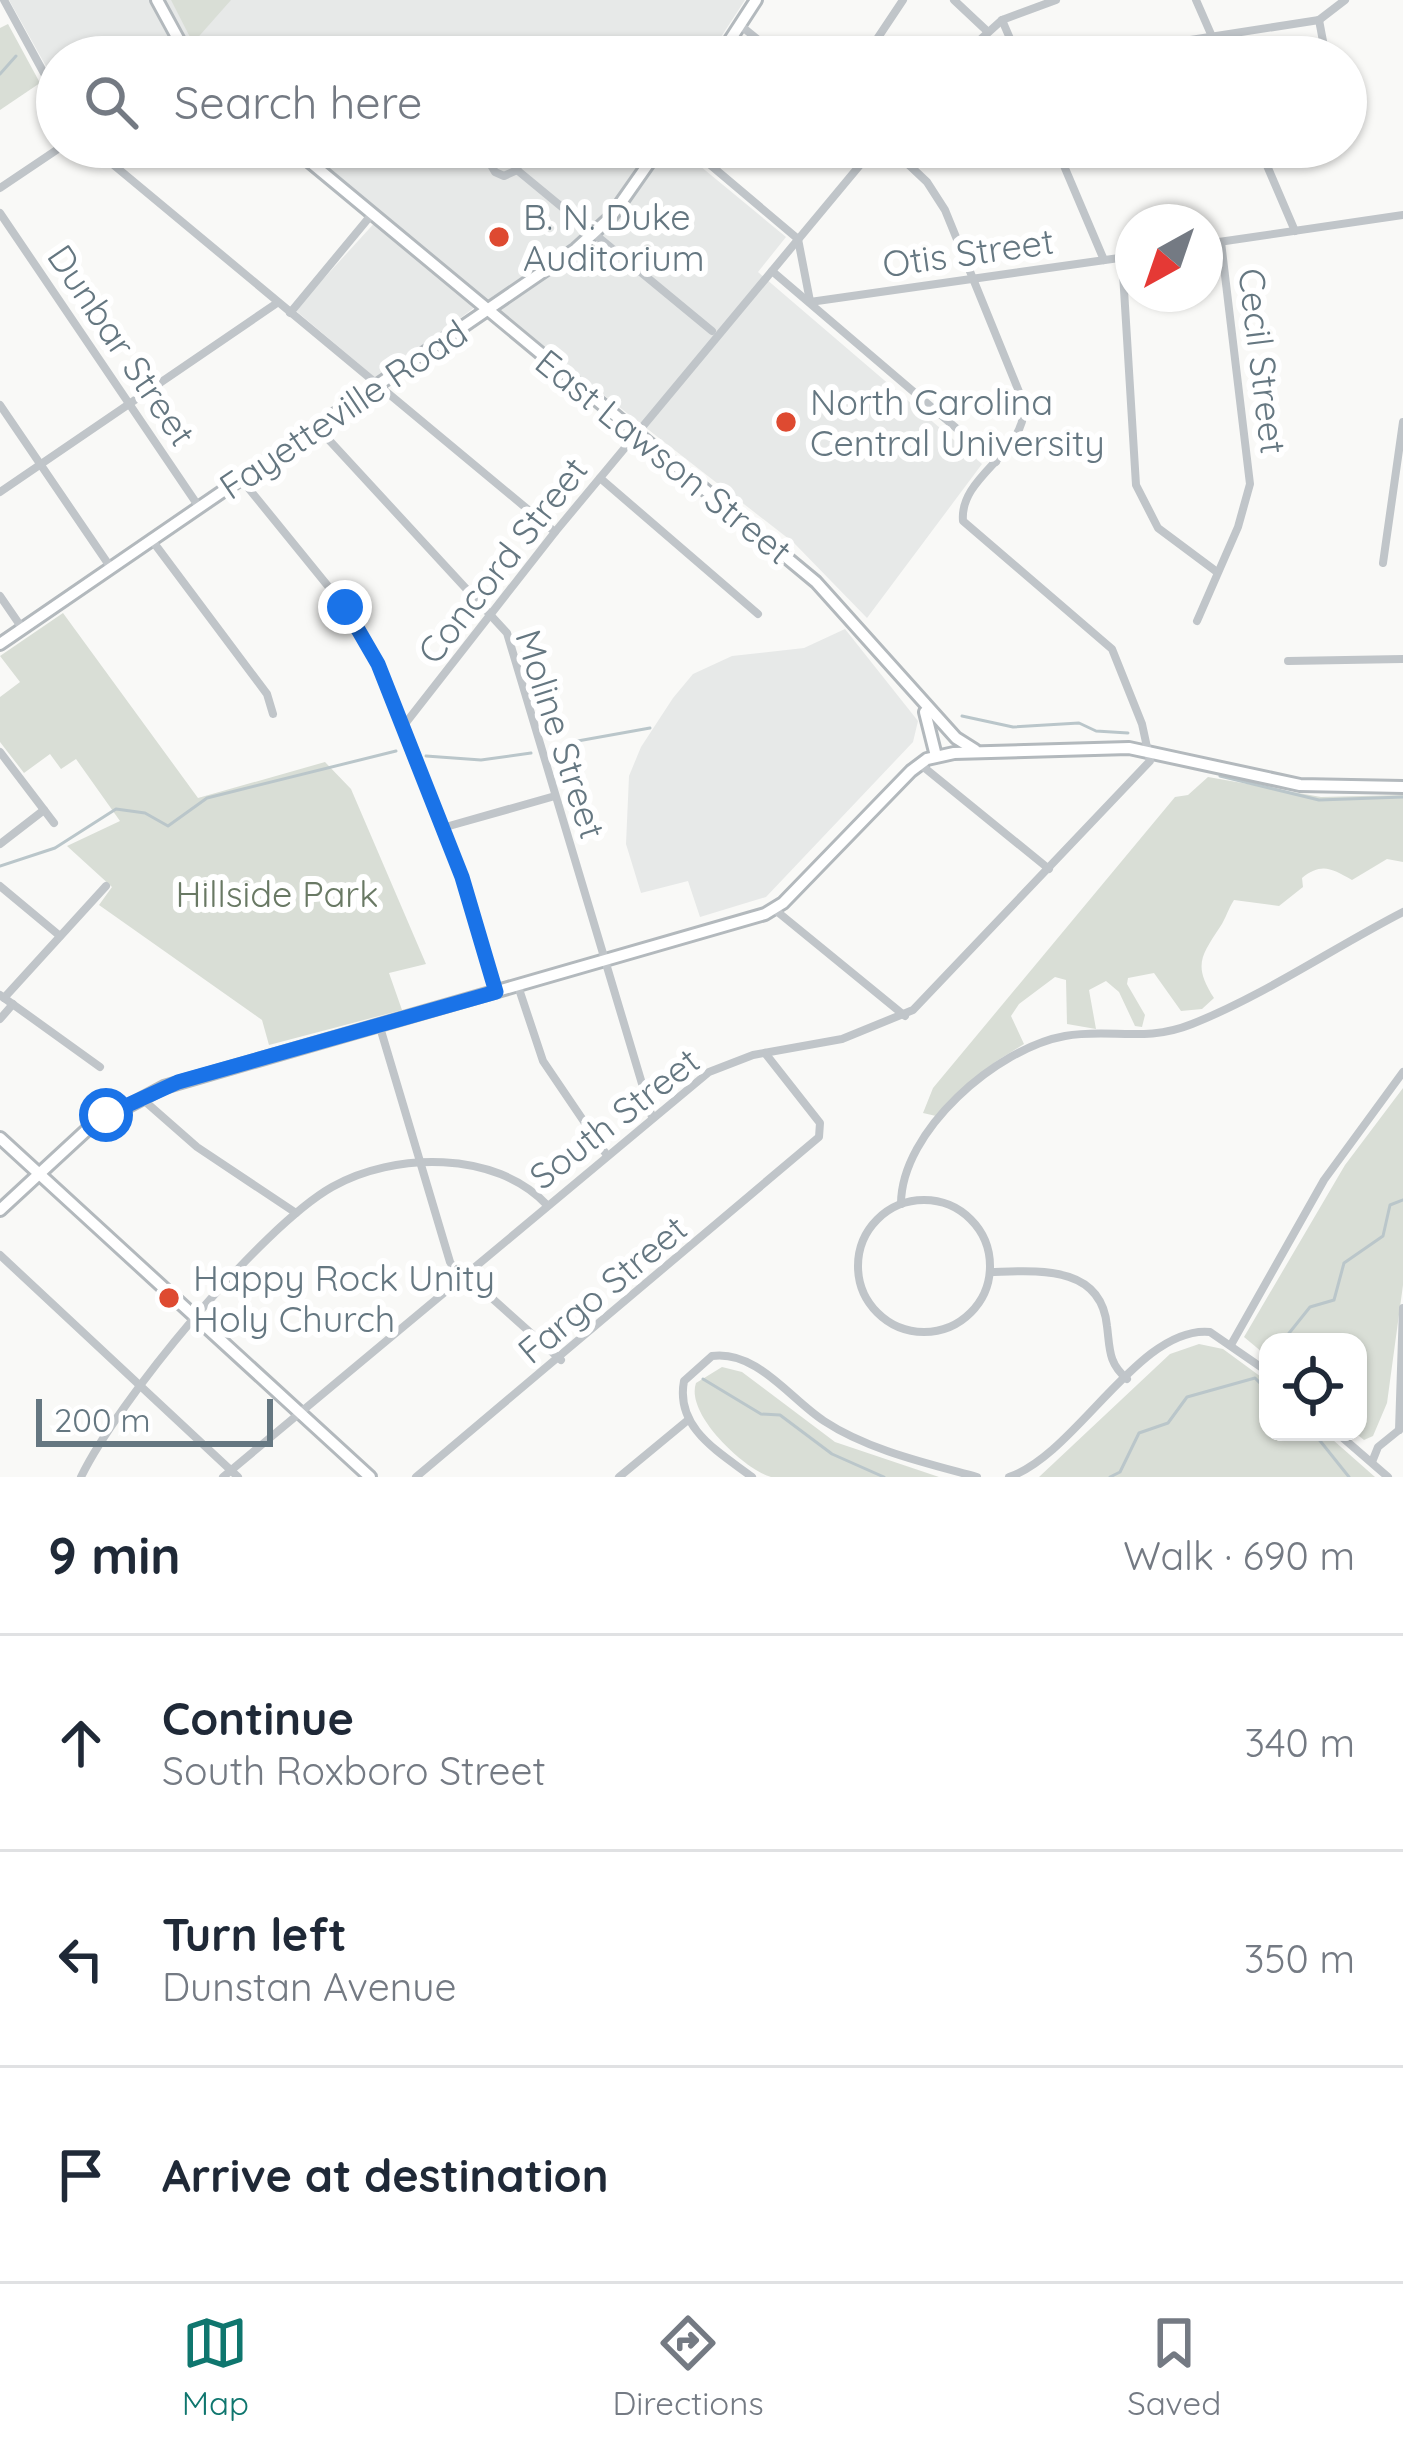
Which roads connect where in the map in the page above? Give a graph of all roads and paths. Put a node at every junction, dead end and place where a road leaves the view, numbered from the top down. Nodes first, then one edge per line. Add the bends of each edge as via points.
1 (4, 0) edge
2 (158, 0) edge
3 (756, 0) edge
4 (903, 0) edge
5 (954, 0) edge
6 (1056, 0) edge
7 (1196, 0) edge
8 (1345, 0) edge
9 (1002, 20) junction
10 (1319, 20) junction
11 (740, 25) junction
12 (987, 31) junction
13 (177, 36) edge
14 (733, 36) edge
15 (753, 36) edge
16 (879, 36) edge
17 (982, 36) edge
18 (1009, 36) edge
19 (1212, 36) edge
20 (1218, 36) edge
21 (1322, 36) edge
22 (36, 59) edge
23 (36, 164) edge
24 (117, 168) edge
25 (317, 168) edge
26 (492, 168) edge
27 (644, 168) edge
28 (713, 168) edge
29 (857, 168) edge
30 (910, 168) edge
31 (1065, 168) edge
32 (1268, 168) edge
33 (517, 170) joint
34 (0, 188) edge
35 (0, 213) edge
36 (372, 214) junction
37 (1403, 215) edge
38 (1295, 231) junction
39 (594, 233) junction
40 (798, 239) junction
41 (1223, 242) edge
42 (1115, 258) edge
43 (1223, 258) edge
44 (1104, 260) junction
45 (772, 271) junction
46 (974, 278) junction
47 (810, 302) junction
48 (277, 303) junction
49 (488, 311) junction
50 (1130, 312) edge
51 (290, 313) junction
52 (712, 331) dead end
53 (378, 386) junction
54 (129, 404) junction
55 (0, 405) edge
56 (1403, 422) edge
57 (317, 427) junction
58 (637, 434) junction
59 (996, 462) junction
60 (40, 464) junction
61 (600, 478) junction
62 (241, 479) junction
63 (0, 492) edge
64 (199, 507) junction
65 (555, 532) junction
66 (152, 539) junction
67 (1383, 563) dead end
68 (111, 568) junction
69 (1217, 572) junction
70 (0, 596) edge
71 (758, 614) dead end
72 (491, 616) junction
73 (1197, 621) dead end
74 (22, 628) junction
75 (0, 644) edge
76 (1403, 659) edge
77 (1288, 661) dead end
78 (909, 689) junction
79 (273, 714) dead end
80 (940, 722) junction
81 (401, 729) junction
82 (1151, 750) junction
83 (978, 751) junction
84 (0, 752) edge
85 (941, 755) junction
86 (920, 764) junction
87 (1403, 787) edge
88 (555, 796) junction
89 (44, 810) junction
90 (54, 823) dead end
91 (442, 828) junction
92 (0, 844) edge
93 (1049, 869) junction
94 (0, 886) edge
95 (106, 886) dead end
96 (774, 909) junction
97 (1403, 912) edge
98 (60, 936) junction
99 (603, 962) junction
100 (518, 986) junction
101 (496, 992) junction
102 (6, 999) edge
103 (905, 1016) junction
104 (0, 1019) edge
105 (380, 1024) junction
106 (765, 1052) junction
107 (100, 1067) dead end
108 (1403, 1072) edge
109 (140, 1097) junction
110 (652, 1117) junction
111 (0, 1138) edge
112 (606, 1154) junction
113 (419, 1164) junction
114 (38, 1172) junction
115 (902, 1204) junction
116 (547, 1205) junction
117 (0, 1210) edge
118 (296, 1213) junction
119 (0, 1255) edge
120 (990, 1273) junction
121 (462, 1276) junction
122 (1403, 1308) edge
123 (197, 1319) junction
124 (1232, 1343) junction
125 (561, 1360) junction
126 (1259, 1365) edge
127 (1126, 1379) junction
128 (140, 1384) junction
129 (299, 1413) junction
130 (688, 1420) junction
131 (1401, 1431) edge
132 (1347, 1441) edge
133 (1372, 1462) junction
134 (230, 1475) edge
135 (81, 1477) edge
136 (370, 1477) edge
137 (416, 1477) edge
138 (619, 1477) edge
139 (752, 1477) edge
140 (976, 1477) edge
141 (1009, 1477) edge
142 (1388, 1477) edge

1 - 22 street
2 - 13 street
3 - 11 street
4 - 16 street
5 - 12 street
6 - 9 street
7 - 19 street
8 - 10 street
9 - 12 street
9 - 18 street
10 - 20 street
10 - 21 street
11 - 14 street
11 - 15 street
12 - 17 street
23 - 34 street
24 - 48 street
25 - 36 street, East Lawson Street
26 - 33 street via 504,176
27 - 39 street, Fayetteville Road
28 - 40 street
29 - 40 street, Concord Street
30 - 46 street via 937,196
31 - 44 street
32 - 38 street, Cecil Street
33 - 39 street
35 - 54 street, Dunbar Street
36 - 49 street, East Lawson Street
36 - 51 street
37 - 38 street
38 - 41 street
39 - 49 street, Fayetteville Road
39 - 52 street
40 - 45 street, Concord Street
40 - 47 street
42 - 44 street, Otis Street
43 - 69 street, Cecil Street via 1250,467 1247,501
44 - 46 street, Otis Street
45 - 47 street
45 - 58 street, Concord Street
46 - 47 street, Otis Street
46 - 59 street via 1024,404 1022,428
47 - 59 street
48 - 51 street
48 - 54 street
49 - 53 street, Fayetteville Road
49 - 58 street, East Lawson Street
50 - 69 street via 1136,485 1158,528
51 - 53 street
53 - 57 street, Fayetteville Road
53 - 65 street
54 - 60 street
54 - 64 street, Dunbar Street
55 - 60 street
56 - 67 street
57 - 62 street, Fayetteville Road
57 - 72 street, Moline Street
58 - 61 street, Concord Street
58 - 78 street, East Lawson Street via 816,582
59 - 82 street via 963,507 966,526 1112,649
60 - 63 street
60 - 68 street
61 - 65 street, Concord Street
61 - 71 street
62 - 64 street, Fayetteville Road
62 - 81 street via 356,622
64 - 66 street, Fayetteville Road
65 - 72 street, Concord Street
66 - 68 street, Fayetteville Road
66 - 79 street via 267,694
68 - 74 street, Fayetteville Road
69 - 73 street, Cecil Street
70 - 74 street
72 - 81 street, Concord Street
72 - 88 street, Moline Street via 511,642
74 - 75 street, Fayetteville Road
76 - 77 street
78 - 80 street, East Lawson Street
78 - 85 street, East Lawson Street
80 - 83 street, East Lawson Street
80 - 85 street
81 - 91 street
82 - 83 street
82 - 87 street via 1300,785
82 - 93 street, South Street via 1142,775
83 - 85 street
84 - 89 street
85 - 86 street
86 - 93 street
86 - 96 street
88 - 91 street
88 - 99 street, Moline Street
89 - 90 street
89 - 92 street
91 - 101 street
93 - 103 street, South Street
94 - 98 street
95 - 98 street
96 - 99 street
96 - 103 street
97 - 115 street via 1184,1027 1138,1037 1070,1035 1012,1056 926,1138 902,1180
98 - 102 street
99 - 100 street
99 - 110 street, Moline Street
100 - 101 street
100 - 112 street via 543,1060
101 - 105 street
102 - 104 street
102 - 107 street
103 - 106 street, South Street via 830,1042
105 - 109 street
105 - 113 street
106 - 110 street, South Street via 709,1072
106 - 125 street, Fargo Street via 820,1123 819,1137
108 - 124 street via 1324,1180
109 - 114 street
109 - 118 street via 197,1147
110 - 112 street, South Street
111 - 114 street
112 - 116 street, South Street
113 - 116 street via 481,1168
113 - 118 street via 358,1175
113 - 121 street via 450,1262
114 - 117 street
114 - 123 street
115 - 120 street via 938,1201 965,1214 987,1244
115 - 120 street via 872,1225 858,1259 866,1297 885,1319 922,1332 951,1327 975,1309
116 - 121 street, South Street
118 - 123 street
119 - 128 street
120 - 127 street via 1047,1271 1081,1281 1100,1301 1111,1360
121 - 125 street
121 - 129 street, South Street
122 - 131 street
123 - 128 street
123 - 129 street
124 - 126 street
124 - 127 street via 1190,1333
125 - 137 street, Fargo Street
127 - 141 street
128 - 134 street
128 - 135 street
129 - 134 street, South Street
129 - 136 street
130 - 138 street
130 - 139 street
130 - 140 street via 688,1374 705,1358 735,1356 841,1432
131 - 133 street
132 - 133 street
133 - 142 street

